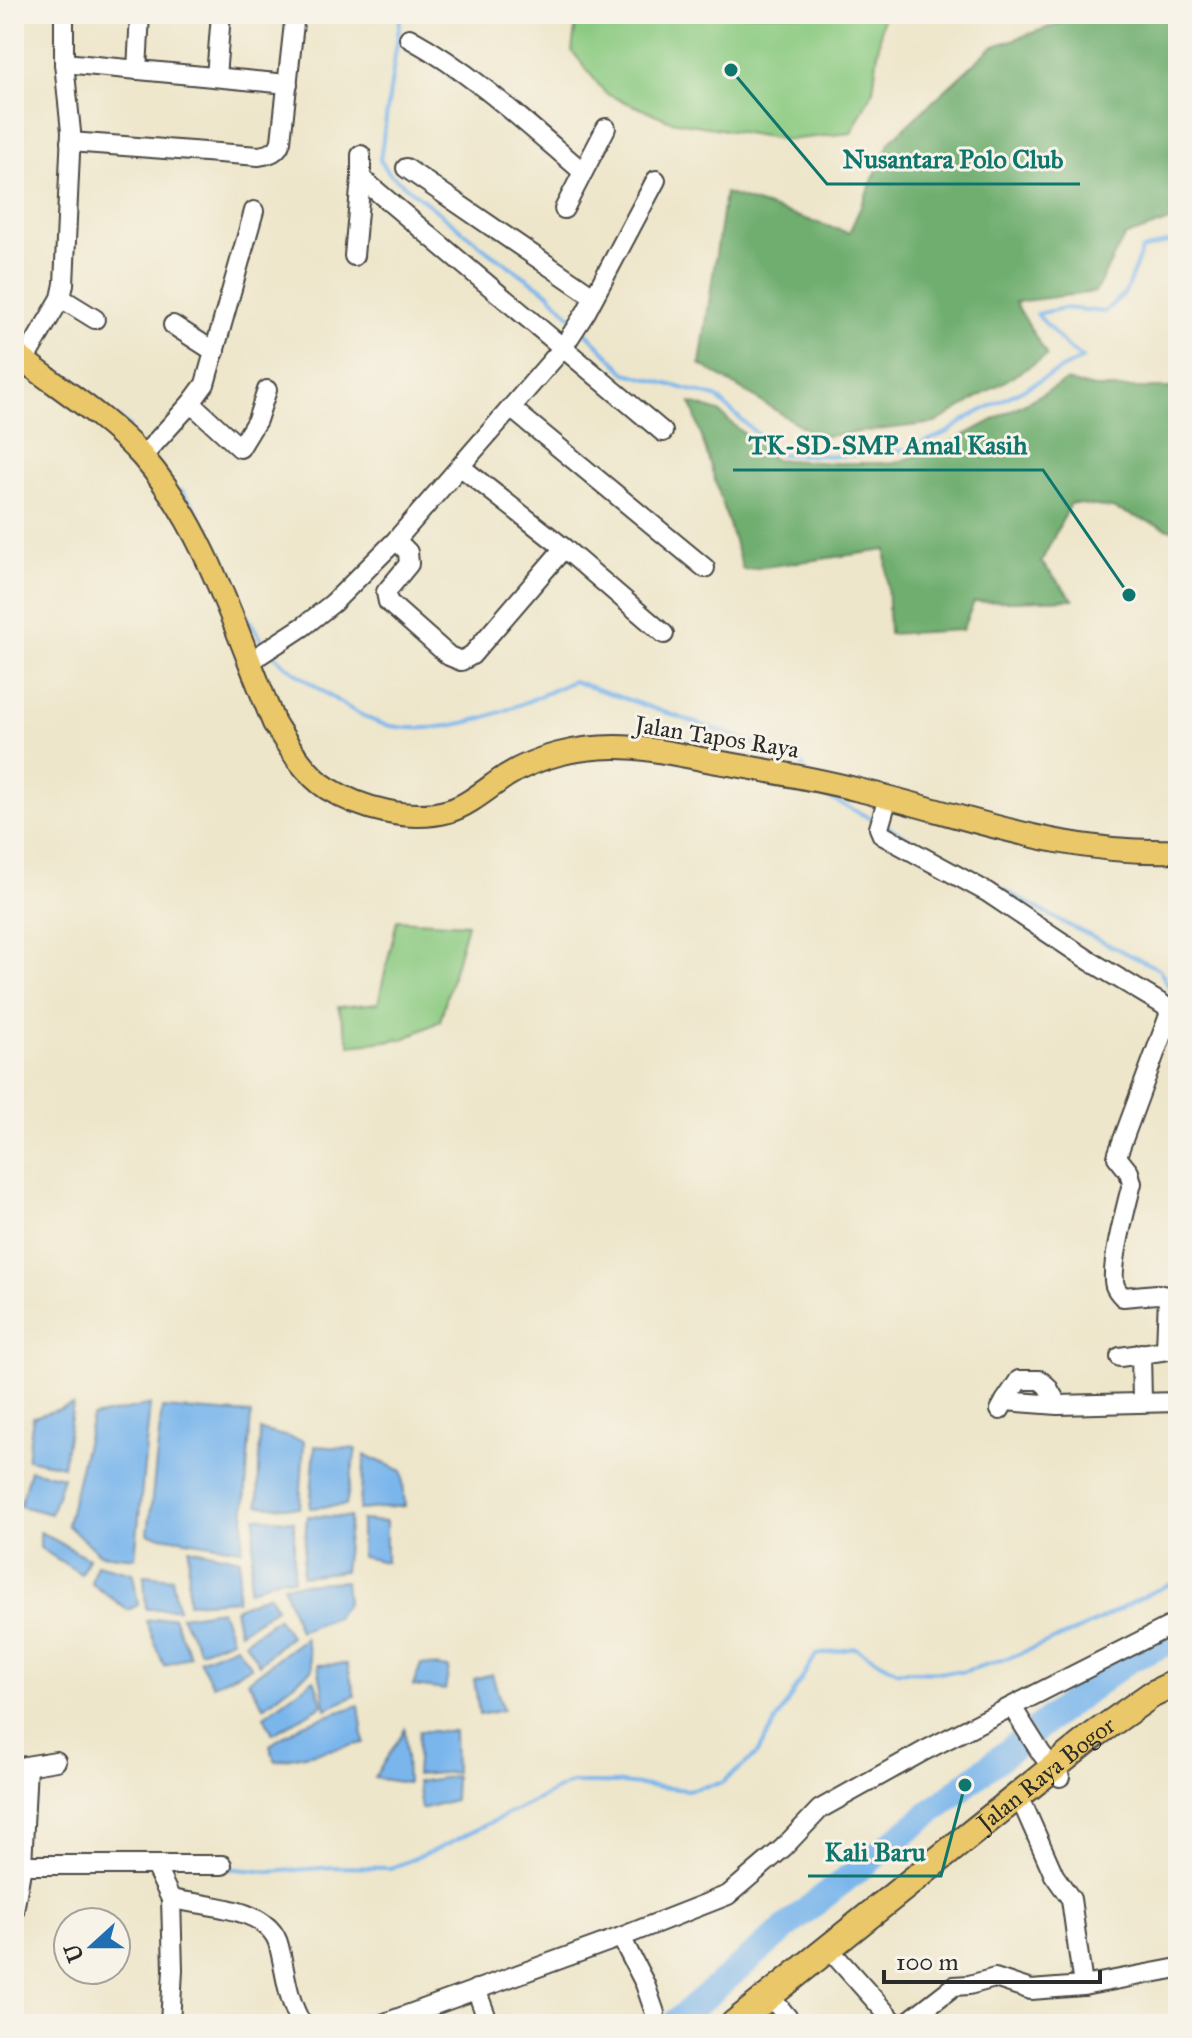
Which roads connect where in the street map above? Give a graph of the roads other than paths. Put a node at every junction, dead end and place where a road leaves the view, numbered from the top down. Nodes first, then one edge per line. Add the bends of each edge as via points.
1 (64, 14) edge
2 (140, 14) edge
3 (221, 14) edge
4 (295, 14) edge
5 (409, 38) dead end
6 (64, 63) junction
7 (137, 70) junction
8 (216, 77) junction
9 (288, 84) junction
10 (606, 128) dead end
11 (70, 142) junction
12 (361, 155) dead end
13 (406, 168) dead end
14 (583, 172) junction
15 (361, 178) junction
16 (656, 180) dead end
17 (564, 209) dead end
18 (254, 211) dead end
19 (354, 256) dead end
20 (61, 298) junction
21 (590, 304) junction
22 (95, 319) dead end
23 (173, 325) dead end
24 (566, 344) junction
25 (215, 352) junction
26 (24, 355) edge
27 (267, 390) dead end
28 (191, 403) junction
29 (511, 408) junction
30 (663, 432) dead end
31 (149, 451) junction
32 (461, 467) junction
33 (396, 540) junction
34 (564, 548) junction
35 (705, 568) dead end
36 (664, 634) dead end
37 (255, 658) junction
38 (883, 813) junction
39 (1178, 851) edge
40 (1174, 1014) edge
41 (1172, 1349) edge
42 (1141, 1353) junction
43 (1120, 1357) dead end
44 (1142, 1401) junction
45 (1178, 1402) edge
46 (1002, 1406) dead end
47 (1178, 1622) edge
48 (1178, 1682) edge
49 (1178, 1699) edge
50 (1014, 1711) junction
51 (56, 1761) dead end
52 (1051, 1766) junction
53 (20, 1767) edge
54 (1024, 1807) junction
55 (222, 1865) dead end
56 (156, 1868) junction
57 (19, 1870) edge
58 (168, 1895) junction
59 (14, 1911) edge
60 (621, 1937) junction
61 (838, 1959) junction
62 (1178, 1968) edge
63 (1083, 1986) junction
64 (476, 1989) junction
65 (655, 2013) dead end
66 (786, 2015) edge
67 (170, 2024) edge
68 (302, 2024) edge
69 (382, 2024) edge
70 (489, 2024) edge
71 (734, 2024) edge
72 (757, 2024) edge
73 (896, 2024) edge
74 (905, 2024) edge

1 - 6 street
2 - 7 street
3 - 8 street
4 - 9 street
5 - 14 street via 480,87
6 - 7 street
6 - 11 street
7 - 8 street
8 - 9 street
9 - 11 street via 281,141 271,153
10 - 14 street
11 - 20 street
12 - 15 street
13 - 21 street
14 - 17 street
15 - 19 street
15 - 24 street
16 - 21 street
18 - 25 street
20 - 22 street
20 - 26 street
21 - 24 street
23 - 25 street
24 - 29 street
24 - 30 street
25 - 28 street via 205,384
26 - 31 main road, Jalan Tapos Raya
27 - 28 street via 240,448
28 - 31 street
29 - 32 street
29 - 35 street
31 - 37 main road, Jalan Tapos Raya
32 - 33 street
32 - 34 street
33 - 34 street via 408,552 409,564 386,592 388,602 461,661 472,655
33 - 37 street via 333,603
34 - 36 street
37 - 38 main road, Jalan Tapos Raya via 274,723 313,775 327,788 361,803 412,816 450,811 544,758 617,747 809,778
38 - 39 main road, Jalan Tapos Raya via 1076,846
38 - 40 street via 882,835 987,892
40 - 41 street via 1117,1157 1132,1183 1114,1281 1123,1297 1168,1296
41 - 42 street
42 - 43 street
42 - 44 street
44 - 45 street
44 - 46 street via 1058,1405 1040,1380 1019,1380
47 - 50 street
48 - 52 highway, Jalan Raya Bogor via 1151,1695
49 - 52 highway, Jalan Raya Bogor via 1098,1749
50 - 52 street
50 - 60 street via 924,1751 820,1809 728,1895
51 - 53 street
52 - 54 highway, Jalan Raya Bogor
52 - 71 highway, Jalan Raya Bogor
53 - 57 street
54 - 61 highway, Jalan Raya Bogor
54 - 63 street via 1054,1875 1071,1899
55 - 56 street
56 - 57 street
56 - 58 street
57 - 59 street
58 - 67 street
58 - 68 street via 255,1916 267,1925 279,1944 284,1982
60 - 64 street
60 - 65 street
61 - 66 highway, Jalan Raya Bogor
61 - 73 street
62 - 63 street
63 - 74 street via 1031,1990 995,1978 954,1986
64 - 69 street
64 - 70 street
66 - 72 highway, Jalan Raya Bogor

